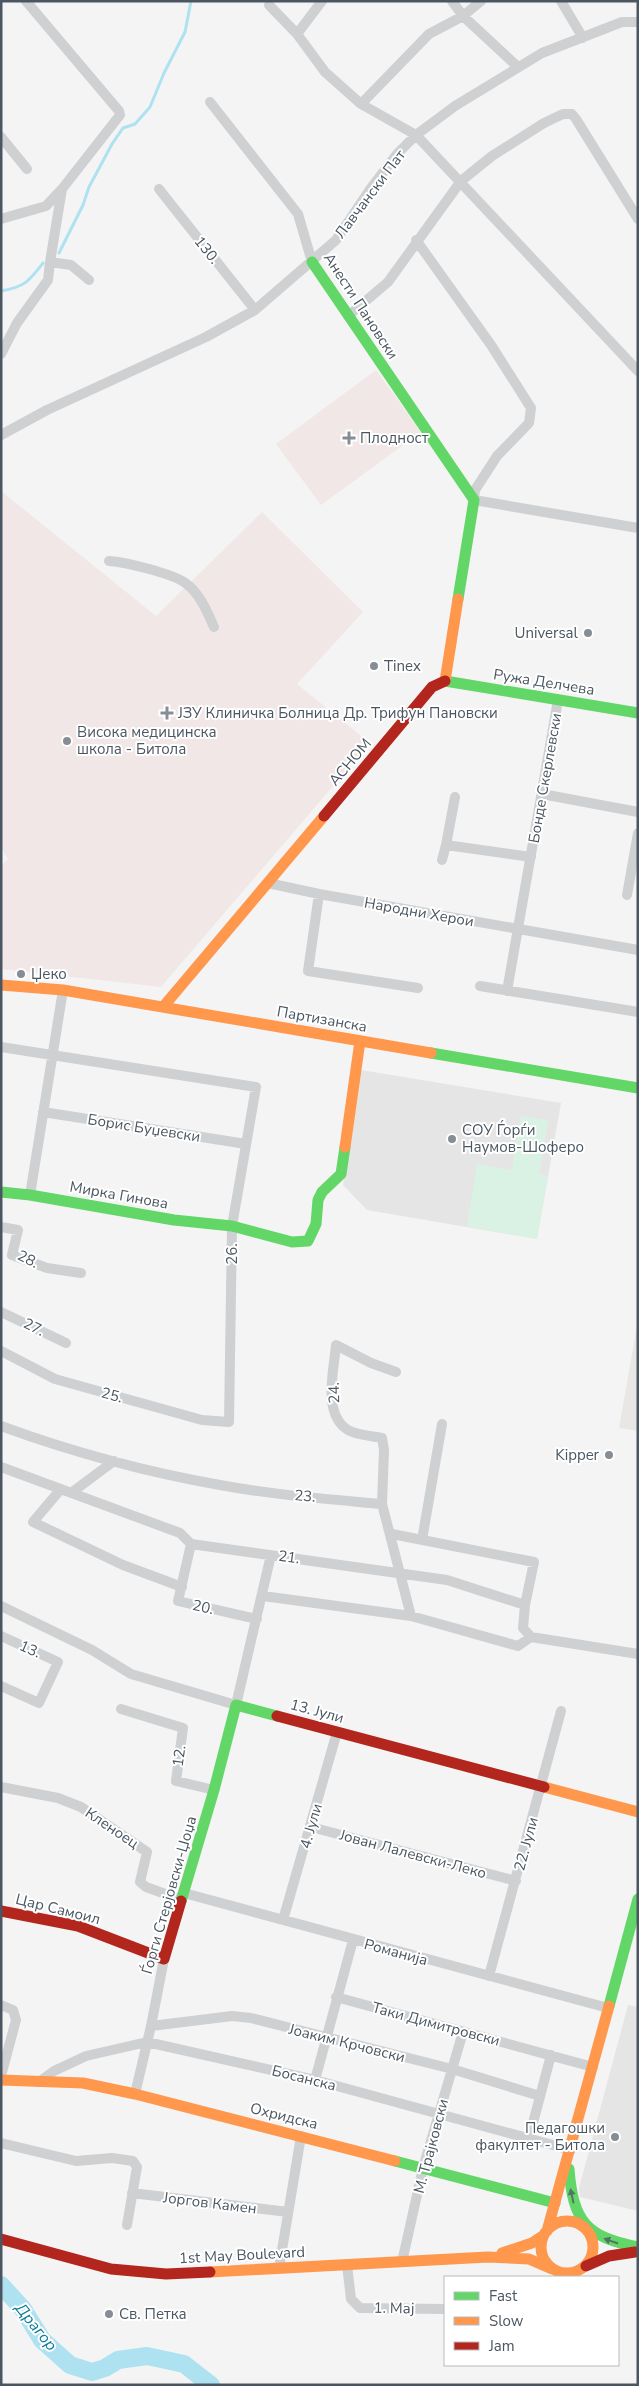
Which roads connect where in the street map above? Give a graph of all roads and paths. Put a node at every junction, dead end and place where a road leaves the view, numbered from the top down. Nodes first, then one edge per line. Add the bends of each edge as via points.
1 (26, 1) edge
2 (322, 1) edge
3 (452, 1) edge
4 (481, 1) edge
5 (561, 1) edge
6 (268, 5) dead end
7 (463, 16) junction
8 (638, 22) edge
9 (297, 34) junction
10 (583, 38) junction
11 (518, 67) junction
12 (210, 102) dead end
13 (361, 104) junction
14 (416, 134) junction
15 (1, 137) edge
16 (27, 169) dead end
17 (461, 181) junction
18 (62, 189) junction
19 (159, 189) dead end
20 (1, 219) edge
21 (638, 219) edge
22 (416, 240) junction
23 (50, 262) junction
24 (312, 262) junction
25 (89, 280) dead end
26 (255, 310) junction
27 (348, 316) junction
28 (1, 354) edge
29 (638, 371) edge
30 (1, 435) edge
31 (474, 500) junction
32 (638, 528) edge
33 (108, 561) dead end
34 (214, 627) dead end
35 (445, 681) junction
36 (558, 700) junction
37 (638, 713) edge
38 (542, 794) junction
39 (455, 797) dead end
40 (638, 812) edge
41 (638, 833) edge
42 (446, 844) junction
43 (531, 857) junction
44 (442, 860) dead end
45 (268, 883) junction
46 (320, 894) junction
47 (628, 895) dead end
48 (518, 929) junction
49 (638, 950) edge
50 (1, 985) edge
51 (480, 986) dead end
52 (418, 988) dead end
53 (63, 990) junction
54 (507, 991) junction
55 (163, 1007) junction
56 (638, 1012) edge
57 (360, 1042) junction
58 (1, 1047) edge
59 (52, 1055) junction
60 (638, 1088) edge
61 (43, 1112) junction
62 (246, 1144) junction
63 (1, 1192) edge
64 (30, 1195) junction
65 (232, 1226) junction
66 (1, 1227) edge
67 (81, 1273) dead end
68 (1, 1312) edge
69 (66, 1343) dead end
70 (1, 1351) edge
71 (396, 1372) dead end
72 (229, 1422) joint
73 (442, 1424) dead end
74 (1, 1426) edge
75 (114, 1461) junction
76 (1, 1467) edge
77 (60, 1490) junction
78 (71, 1493) junction
79 (382, 1504) junction
80 (392, 1534) junction
81 (422, 1540) junction
82 (191, 1544) junction
83 (271, 1555) junction
84 (398, 1573) junction
85 (182, 1587) junction
86 (263, 1596) junction
87 (525, 1605) junction
88 (1, 1606) edge
89 (411, 1616) junction
90 (257, 1619) junction
91 (1, 1636) edge
92 (531, 1637) junction
93 (638, 1654) edge
94 (1, 1686) edge
95 (236, 1705) junction
96 (121, 1708) dead end
97 (561, 1712) dead end
98 (337, 1732) junction
99 (542, 1786) junction
100 (1, 1787) edge
101 (214, 1790) junction
102 (638, 1812) edge
103 (311, 1827) junction
104 (516, 1881) junction
105 (183, 1896) junction
106 (638, 1899) edge
107 (1, 1911) edge
108 (283, 1920) junction
109 (353, 1940) junction
110 (164, 1958) junction
111 (489, 1976) junction
112 (336, 1997) junction
113 (1, 2005) edge
114 (608, 2008) junction
115 (151, 2026) junction
116 (464, 2032) junction
117 (326, 2037) junction
118 (147, 2042) junction
119 (551, 2055) junction
120 (593, 2067) junction
121 (452, 2069) junction
122 (1, 2076) edge
123 (1, 2080) edge
124 (315, 2080) junction
125 (39, 2082) junction
126 (135, 2094) junction
127 (540, 2096) junction
128 (438, 2114) junction
129 (301, 2136) junction
130 (529, 2138) junction
131 (1, 2143) edge
132 (570, 2156) junction
133 (423, 2168) junction
134 (132, 2193) junction
135 (555, 2203) junction
136 (288, 2212) junction
137 (127, 2225) dead end
138 (586, 2228) junction
139 (545, 2233) junction
140 (1, 2239) edge
141 (638, 2247) edge
142 (638, 2252) edge
143 (488, 2257) junction
144 (402, 2262) junction
145 (347, 2264) junction
146 (585, 2267) junction
147 (279, 2268) junction
148 (552, 2269) junction
149 (444, 2309) edge

1 - 18 street via 120,116
2 - 9 street
3 - 7 street
4 - 7 street
5 - 10 street
6 - 9 street
7 - 11 street
7 - 13 street via 429,34
8 - 10 street, Лавчански Пат via 622,22
9 - 13 street via 325,72
10 - 11 street, Лавчански Пат via 542,53
11 - 14 street, Лавчански Пат
12 - 24 street, Анести Пановски via 298,214
13 - 14 street
14 - 17 street
14 - 24 street, Лавчански Пат via 371,188 336,240
15 - 16 street
17 - 21 street via 492,156 544,124 564,114 572,114
17 - 22 street
17 - 29 street
18 - 20 street via 46,206
18 - 23 street
19 - 26 street, 130.
22 - 27 street via 388,282
22 - 31 street via 491,345 531,408 529,423 497,456 475,490
23 - 25 street via 71,265
23 - 28 street via 48,280 17,322
24 - 26 street, Лавчански Пат
24 - 27 street, Анести Пановски
26 - 30 street, Лавчански Пат via 206,337 46,410
27 - 31 street, Анести Пановски
31 - 32 street
31 - 35 street
33 - 34 street via 184,582 203,603
35 - 36 street, Ружа Делчева
35 - 45 street, АСНОМ via 432,688
36 - 37 street, Ружа Делчева
36 - 38 street, Бонде Скерлевски
38 - 40 street
38 - 43 street, Бонде Скерлевски
39 - 42 street
41 - 47 street
42 - 43 street, Бонде Скерлевски
42 - 44 street
43 - 48 street, Бонде Скерлевски
45 - 46 street, Народни Херои
45 - 55 street, АСНОМ
46 - 48 street, Народни Херои
46 - 52 street via 308,971
48 - 49 street, Народни Херои
48 - 54 street
50 - 53 street, Партизанска
51 - 54 street
53 - 55 street, Партизанска
53 - 59 street
54 - 56 street
55 - 57 street, Партизанска
57 - 60 street, Партизанска
57 - 65 street, Мирка Гинова via 341,1174 320,1193 313,1235 300,1243
58 - 59 street
59 - 61 street
59 - 62 street, 26. via 256,1087
61 - 62 street, Борис Буџевски
61 - 64 street
62 - 65 street, 26.
63 - 64 street, Мирка Гинова
64 - 65 street, Мирка Гинова via 174,1220
65 - 72 street, 26.
66 - 67 street, 28. via 18,1230 12,1254 47,1268
68 - 69 street, 27.
70 - 72 street, 25. via 55,1379 202,1420
71 - 79 street, 24. via 336,1346 332,1400 336,1418 348,1430 382,1438
73 - 81 street
74 - 75 street, 23. via 44,1442
75 - 78 street
75 - 79 street, 23. via 220,1485
76 - 77 street, 21.
77 - 78 street, 21.
77 - 85 street via 33,1522 123,1565
78 - 82 street, 21. via 180,1533
79 - 80 street
80 - 81 street
80 - 84 street
81 - 87 street via 534,1562
82 - 83 street, 21.
82 - 85 street, 20.
83 - 84 street, 21.
83 - 86 street
84 - 87 street, 21. via 447,1580
84 - 89 street
85 - 90 street, 20. via 178,1601
86 - 89 street
86 - 90 street
87 - 92 street via 524,1628
88 - 95 street, 13. Јули via 92,1650 131,1674
89 - 92 street via 518,1646
90 - 95 street
91 - 94 street, 13. via 58,1662 39,1704
92 - 93 street
95 - 98 street, 13. Јули
95 - 101 street, Ѓорги Стерјовски-Џоџа
96 - 101 street, 12. via 183,1728 176,1781
97 - 99 street, 22. Јули
98 - 99 street, 13. Јули
98 - 103 street, 4. Јули
99 - 102 street, 13. Јули
99 - 104 street, 22. Јули
100 - 105 street, Кленоец via 58,1798 81,1807 147,1852 140,1882 146,1887
101 - 105 street, Ѓорги Стерјовски-Џоџа
103 - 104 street, Јован Лалевски-Леко
103 - 108 street, 4. Јули
104 - 111 street, 22. Јули
105 - 108 street, Романија
105 - 110 street, Ѓорги Стерјовски-Џоџа
106 - 114 street
107 - 110 street, Цар Самоил via 78,1926
108 - 109 street, Романија
109 - 111 street, Романија
109 - 112 street
110 - 115 street, Ѓорги Стерјовски-Џоџа
111 - 114 street, Романија
112 - 116 street, Таки Димитровски
112 - 117 street
113 - 122 street via 13,2010 16,2020
114 - 120 street
115 - 117 street, Јоаким Крчовски via 232,2016
115 - 118 street, Ѓорги Стерјовски-Џоџа
116 - 119 street, Таки Димитровски
116 - 121 street, М. Трајковски
117 - 121 street, Јоаким Крчовски
117 - 124 street
118 - 124 street, Босанска
118 - 125 street, Босанска via 86,2056
118 - 126 street, Ѓорги Стерјовски-Џоџа
119 - 120 street, Таки Димитровски
119 - 127 street
120 - 132 street
121 - 127 street, Јоаким Крчовски
121 - 128 street, М. Трајковски
123 - 125 street, Охридска
124 - 128 street, Босанска
125 - 126 street, Охридска via 83,2083
126 - 129 street, Охридска
127 - 130 street
128 - 130 street, Босанска
128 - 133 street, М. Трајковски
129 - 133 street, Охридска
129 - 136 street
130 - 132 street, Босанска
131 - 134 street via 76,2161 112,2158 133,2161 137,2167
132 - 135 street
138 -> 132 street via 571,2194
133 - 135 street, Охридска
133 - 144 street, М. Трајковски
134 - 136 street, Јоргов Камен
134 - 137 street
135 - 139 street
136 - 147 street
138 - 139 street via 570,2221 561,2222
141 -> 138 street via 606,2239
138 - 146 street via 593,2244
139 - 143 street via 520,2248
139 - 148 street via 541,2250
140 - 147 street, 1st May Boulevard via 111,2269 166,2274
142 - 146 street via 609,2255
143 - 144 street, 1st May Boulevard
143 - 148 street via 539,2260
144 - 145 street, 1st May Boulevard
145 - 147 street, 1st May Boulevard
145 - 149 street, 1. Мај via 351,2299 360,2308
146 - 148 street via 569,2274

